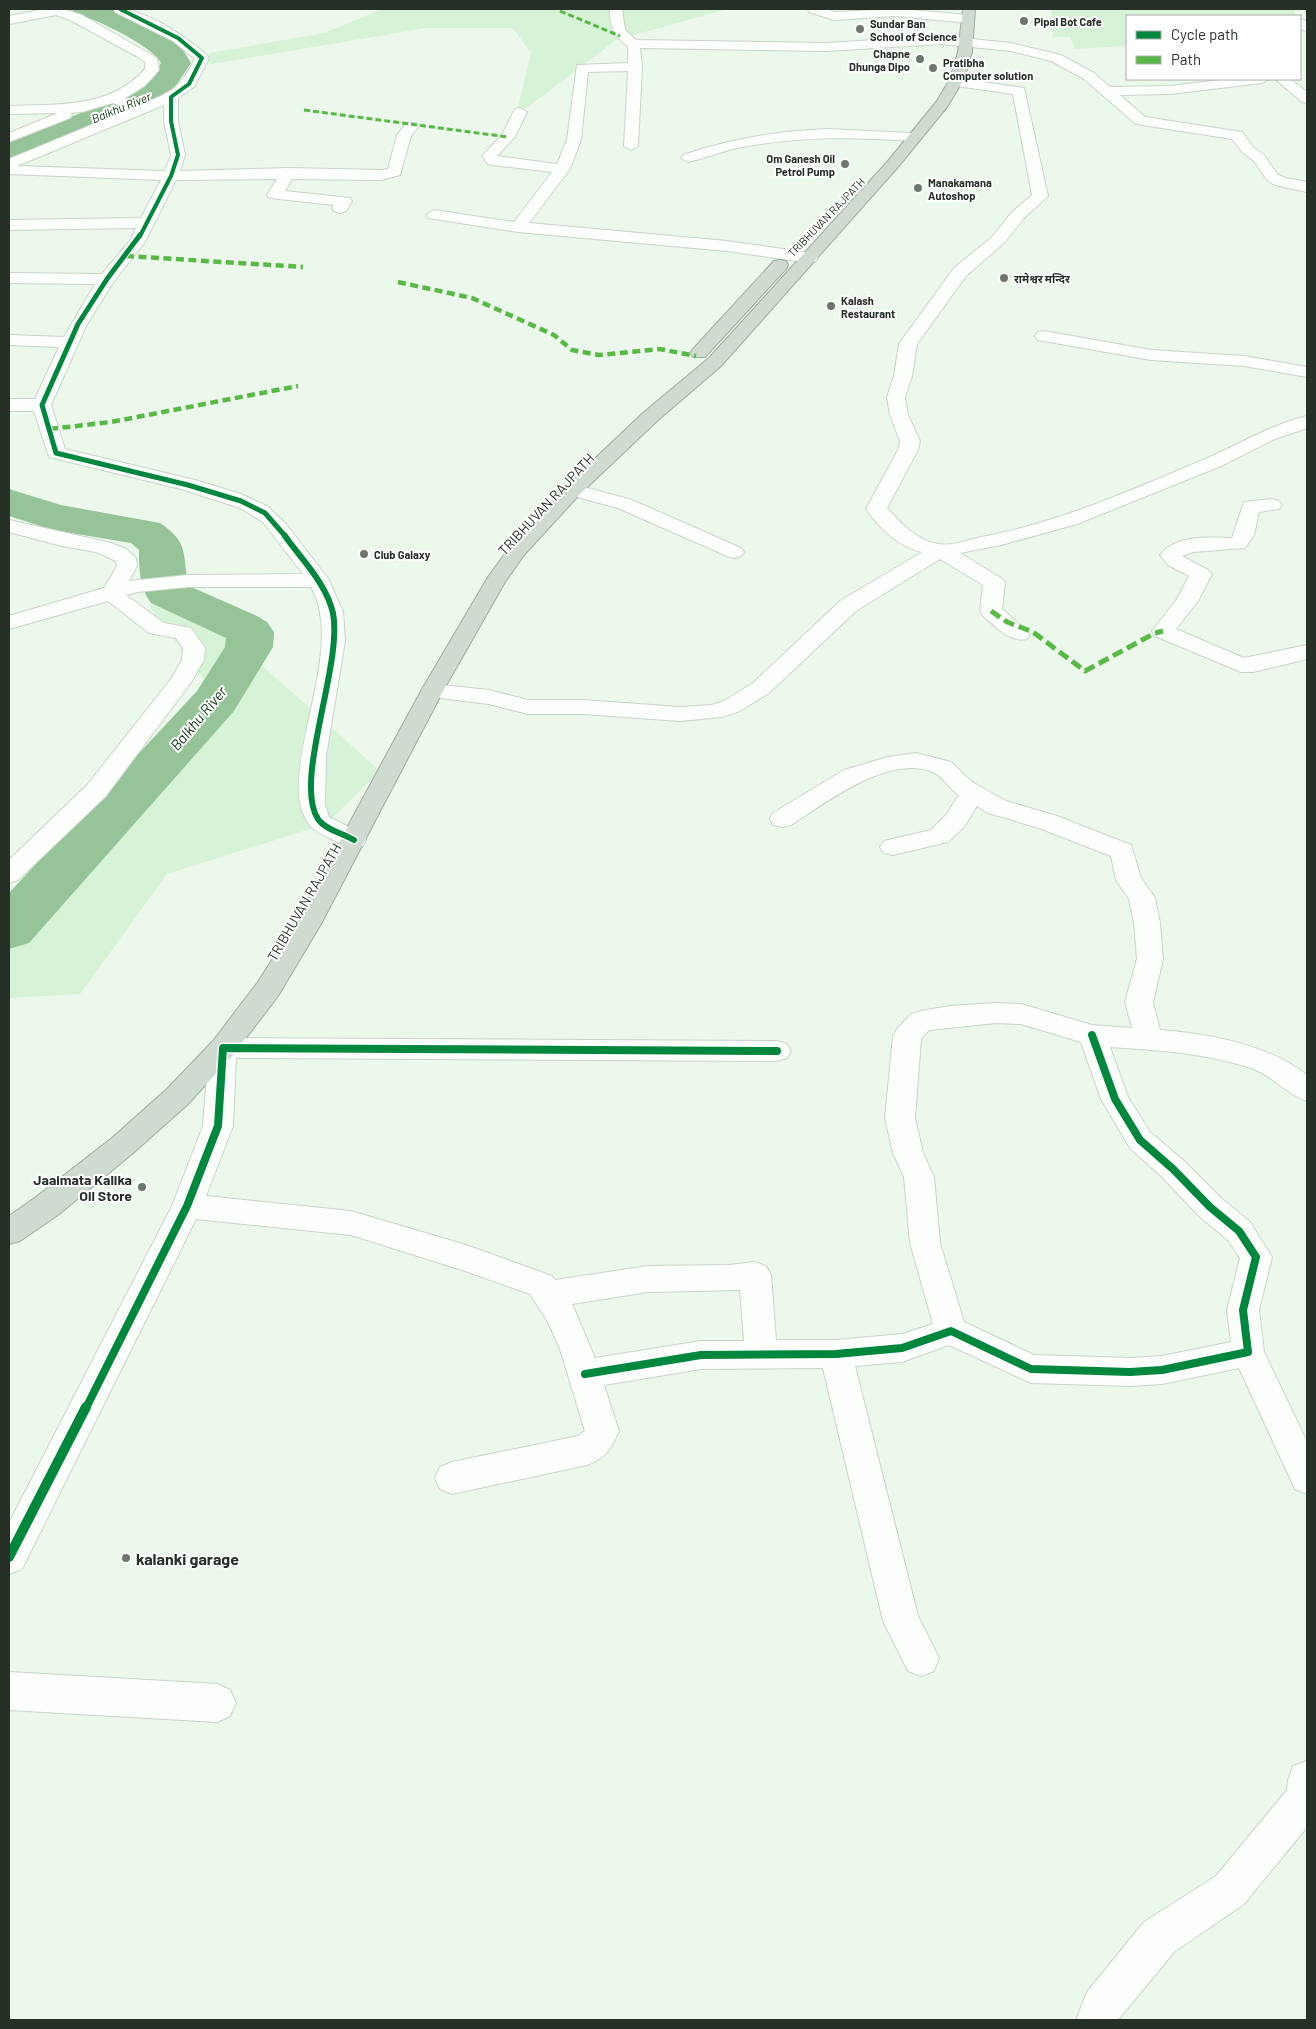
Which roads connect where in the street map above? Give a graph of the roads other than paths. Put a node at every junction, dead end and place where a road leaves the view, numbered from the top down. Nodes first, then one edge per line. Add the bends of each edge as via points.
1 (120, 9) edge
2 (616, 9) edge
3 (814, 9) edge
4 (55, 10) edge
5 (968, 14) edge
6 (9, 20) edge
7 (633, 44) junction
8 (966, 44) junction
9 (635, 67) junction
10 (1254, 80) edge
11 (1283, 80) edge
12 (956, 82) junction
13 (1107, 91) junction
14 (171, 97) junction
15 (117, 99) junction
16 (1307, 99) edge
17 (82, 108) junction
18 (141, 108) junction
19 (9, 110) edge
20 (520, 112) dead end
21 (412, 126) dead end
22 (9, 138) edge
23 (912, 138) junction
24 (631, 146) dead end
25 (688, 158) dead end
26 (9, 164) edge
27 (562, 169) junction
28 (9, 170) edge
29 (288, 174) junction
30 (171, 176) junction
31 (1307, 187) edge
32 (340, 208) dead end
33 (434, 215) dead end
34 (147, 222) junction
35 (9, 224) edge
36 (518, 227) junction
37 (790, 254) junction
38 (810, 258) junction
39 (9, 278) edge
40 (107, 279) junction
41 (1044, 336) dead end
42 (9, 340) edge
43 (70, 342) junction
44 (1307, 372) edge
45 (9, 404) edge
46 (42, 404) junction
47 (650, 417) junction
48 (1307, 422) edge
49 (573, 490) junction
50 (1272, 505) dead end
51 (9, 526) edge
52 (941, 551) junction
53 (734, 552) dead end
54 (318, 580) junction
55 (124, 589) junction
56 (9, 623) edge
57 (1019, 634) dead end
58 (1307, 652) edge
59 (432, 691) junction
60 (972, 792) junction
61 (782, 819) dead end
62 (354, 840) junction
63 (893, 847) dead end
64 (9, 874) edge
65 (1092, 1035) junction
66 (1149, 1040) junction
67 (223, 1048) junction
68 (777, 1051) dead end
69 (1307, 1090) edge
70 (186, 1206) junction
71 (9, 1232) edge
72 (548, 1295) junction
73 (951, 1331) junction
74 (1248, 1352) junction
75 (761, 1354) junction
76 (836, 1354) junction
77 (585, 1374) junction
78 (452, 1478) dead end
79 (1307, 1478) edge
80 (9, 1557) edge
81 (920, 1658) dead end
82 (9, 1691) edge
83 (217, 1703) dead end
84 (1307, 1780) edge
85 (1097, 2020) edge

1 - 14 street via 178,38 202,58 189,84
2 - 7 street via 615,22 620,36
3 - 5 street via 834,16 895,12
4 - 6 street
4 - 15 street via 108,34 152,61 152,70 140,85
5 - 8 highway, TRIBHUVAN RAJPATH
7 - 8 street via 826,47 942,40
7 - 9 street
8 - 12 highway, TRIBHUVAN RAJPATH
8 - 13 street via 1011,47 1056,58 1089,76
9 - 24 street
9 - 27 street via 582,68 574,140
10 - 13 street via 1170,90
11 - 16 street
12 - 23 highway, TRIBHUVAN RAJPATH via 940,108
12 - 52 street via 1019,91 1040,196 1018,215 998,240 960,272 908,344 896,397 899,415 910,441 876,509 917,545
13 - 31 street via 1141,121 1237,135 1272,177 1280,182
14 - 18 street
14 - 30 street via 171,121 178,155
15 - 17 street
15 - 18 street
17 - 19 street
17 - 22 street
18 - 26 street
20 - 27 street via 508,136 489,156 490,159
21 - 29 street via 404,134 395,172 381,175
23 - 25 street via 841,133 783,137 750,140
23 - 37 highway, TRIBHUVAN RAJPATH via 877,164
23 - 38 highway, TRIBHUVAN RAJPATH
27 - 36 street
28 - 30 street
29 - 30 street
29 - 32 street via 275,195 344,201
30 - 34 street
33 - 36 street
34 - 35 street
34 - 40 street
36 - 37 street
37 - 38 street
37 - 47 highway, TRIBHUVAN RAJPATH via 672,381
38 - 47 highway, TRIBHUVAN RAJPATH via 715,362
39 - 40 street
40 - 43 street
41 - 44 street via 1151,356 1244,361
42 - 43 street
43 - 46 street
45 - 46 street
46 - 54 street via 56,453 179,482 242,501 262,511
47 - 49 highway, TRIBHUVAN RAJPATH
48 - 52 street via 1268,435 1214,462 1070,520
49 - 53 street via 625,504
49 - 59 highway, TRIBHUVAN RAJPATH via 517,551 495,581
50 - 58 street via 1251,506 1245,536 1238,544 1202,545 1176,550 1170,555 1175,561 1201,574 1187,601 1163,631 1241,665
51 - 55 street via 119,553 126,558
52 - 57 street via 994,582 991,611
52 - 59 street via 848,606 761,688 732,706 714,712 680,714 583,707 528,707 489,697
54 - 55 street via 188,581
54 - 62 street via 330,603 334,622 333,649 310,803 318,820
55 - 56 street
55 - 64 street via 117,599 157,628 183,633 194,648 192,660 181,681 97,790
59 - 62 highway, TRIBHUVAN RAJPATH
60 - 61 street via 943,767 916,761 888,764 852,775
60 - 63 street via 955,821 939,836
60 - 66 street via 997,807 1048,822 1122,851 1129,880 1142,898 1147,923 1150,959 1139,1002
62 - 67 highway, TRIBHUVAN RAJPATH via 268,989
65 - 66 street
65 - 73 street via 1021,1014 996,1012 921,1022 907,1036 900,1118 908,1153 919,1177 925,1243
65 - 74 street via 1115,1099 1140,1140 1240,1231 1256,1257 1243,1310
66 - 69 street via 1183,1042 1259,1059 1281,1070
67 - 68 street
67 - 70 street via 218,1126
67 - 71 highway, TRIBHUVAN RAJPATH via 177,1097 122,1146
70 - 72 street via 351,1223 466,1258 540,1285
70 - 80 street
72 - 75 street via 648,1279 755,1276
72 - 77 street via 561,1315
73 - 74 street via 1031,1369 1162,1370
73 - 76 street via 902,1348
74 - 79 street
75 - 76 street
75 - 77 street via 701,1355
76 - 81 street via 901,1621
77 - 78 street via 602,1431 598,1442 587,1450
82 - 83 street
84 - 85 street via 1306,1798 1230,1890 1159,1937 1102,2007

